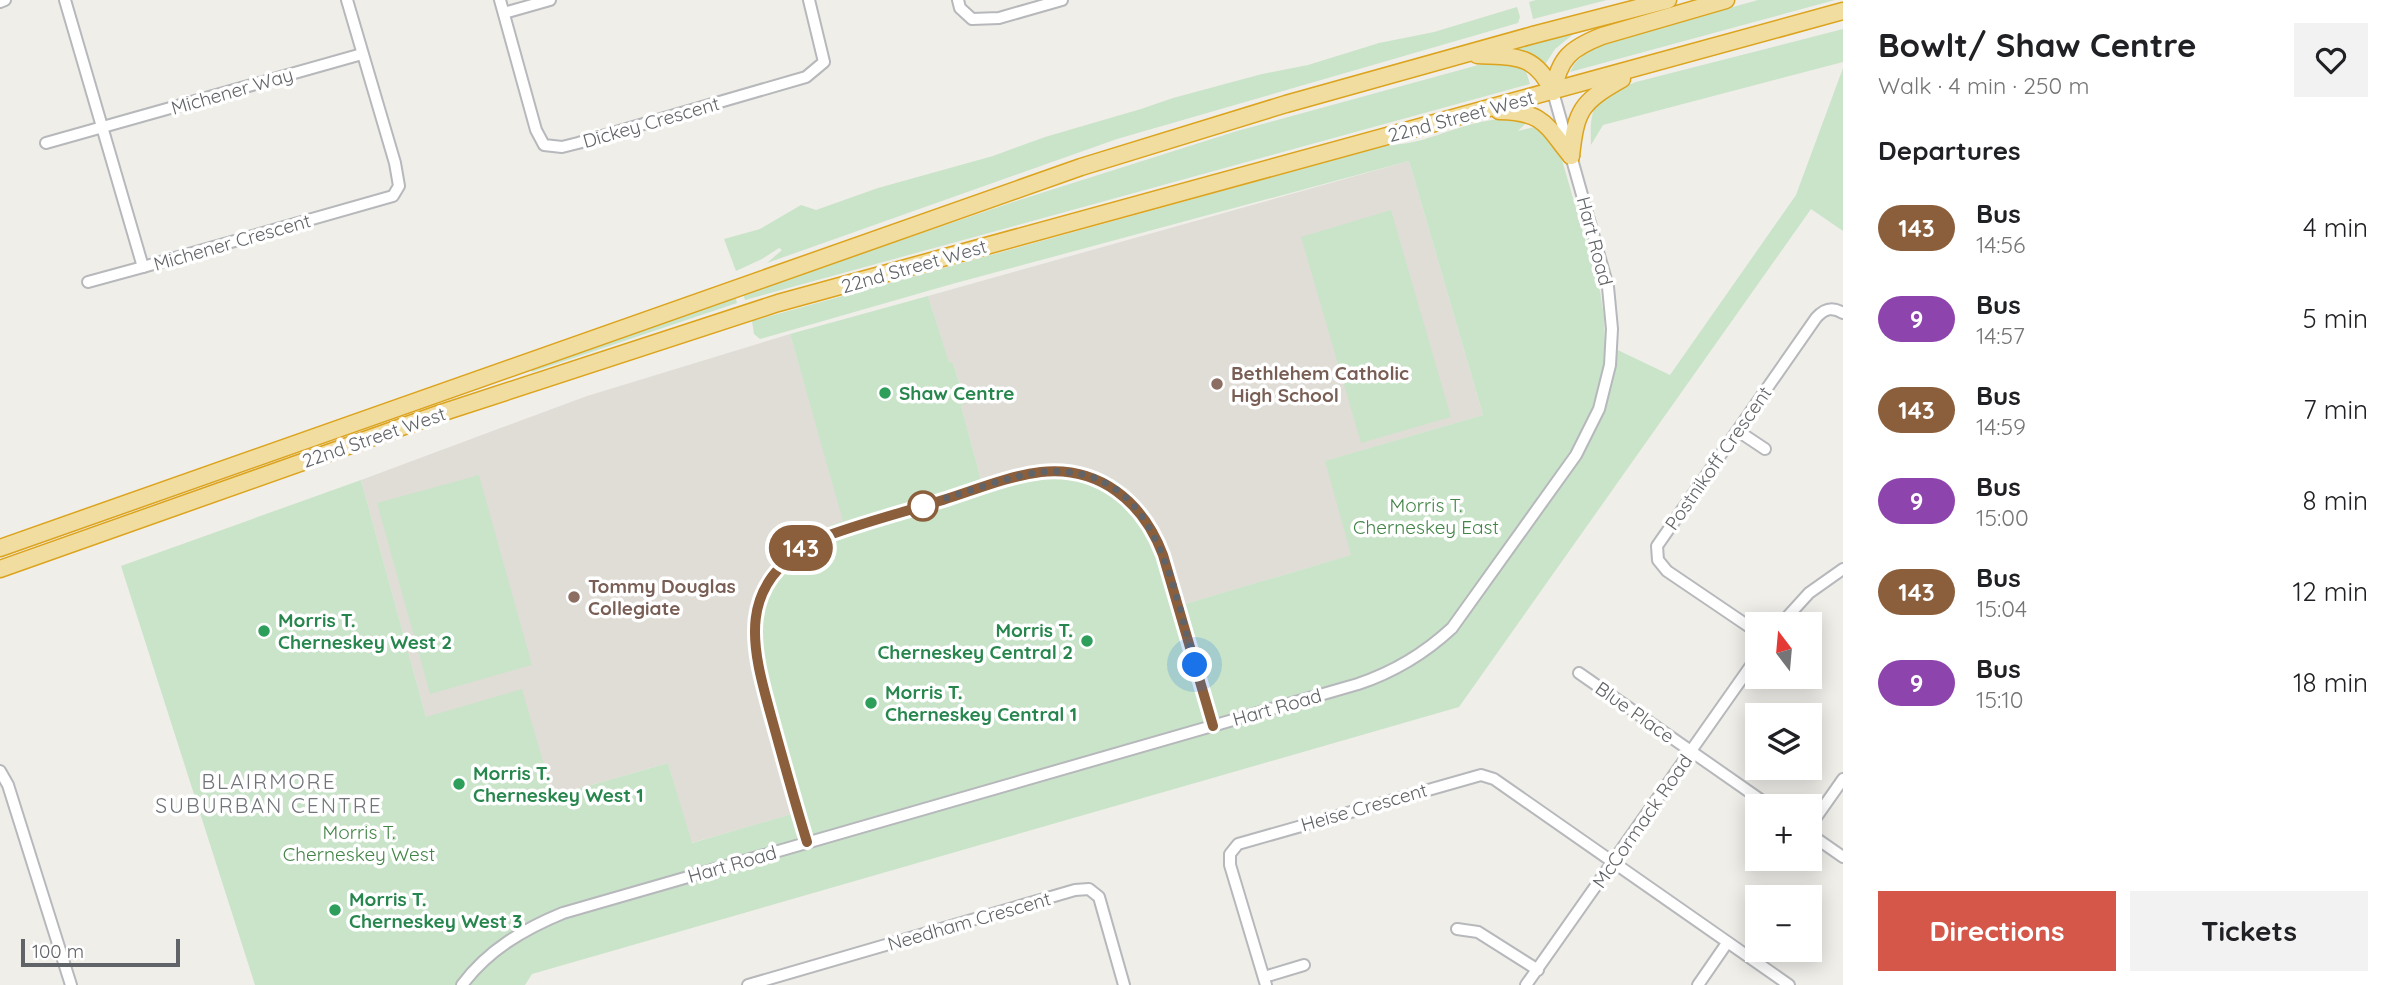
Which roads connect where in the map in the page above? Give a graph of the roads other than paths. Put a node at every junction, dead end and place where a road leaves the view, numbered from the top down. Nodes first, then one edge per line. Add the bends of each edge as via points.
1 (5, 0) edge
2 (65, 0) edge
3 (347, 0) edge
4 (500, 0) edge
5 (551, 0) edge
6 (809, 0) edge
7 (958, 0) edge
8 (1062, 0) edge
9 (1668, 0) edge
10 (1726, 0) edge
11 (0, 2) edge
12 (1843, 10) edge
13 (504, 13) junction
14 (362, 54) junction
15 (1463, 55) junction
16 (1638, 68) junction
17 (1553, 92) junction
18 (1483, 110) junction
19 (101, 128) junction
20 (46, 143) dead end
21 (1571, 156) junction
22 (143, 267) junction
23 (88, 282) dead end
24 (1843, 313) edge
25 (1738, 431) junction
26 (1765, 449) dead end
27 (0, 548) edge
28 (0, 569) edge
29 (1843, 569) edge
30 (1792, 612) edge
31 (1745, 624) edge
32 (1579, 673) dead end
33 (1745, 674) edge
34 (1213, 726) junction
35 (1692, 751) junction
36 (0, 771) edge
37 (1843, 779) edge
38 (1753, 794) edge
39 (1822, 809) edge
40 (807, 842) junction
41 (1822, 842) edge
42 (1843, 857) edge
43 (1612, 862) junction
44 (1457, 929) dead end
45 (1727, 943) junction
46 (1304, 965) dead end
47 (1538, 970) junction
48 (1265, 981) edge
49 (71, 985) edge
50 (462, 985) edge
51 (748, 985) edge
52 (1124, 985) edge
53 (1526, 985) edge
54 (1698, 985) edge
55 (1789, 985) edge

1 - 11 street
2 - 19 street, Michener Crescent
3 - 14 street, Michener Crescent
4 - 13 street, Dickey Crescent
5 - 13 street
6 - 13 street, Dickey Crescent via 824,62 806,77 562,147 544,145 538,138
7 - 8 street via 972,19 999,18
9 - 15 highway, 22nd Street West
10 - 17 highway via 1583,44 1563,61
12 - 16 highway, 22nd Street West
14 - 19 street, Michener Way
14 - 22 street, Michener Crescent via 395,163 399,186 393,196
15 - 17 highway via 1529,62 1545,75
15 - 27 highway, 22nd Street West via 1081,167
16 - 17 highway, 22nd Street West
16 - 21 highway via 1583,106
17 - 18 highway, 22nd Street West
17 - 21 street, Hart Road
18 - 21 highway via 1535,116
18 - 28 highway, 22nd Street West via 778,303 441,413
19 - 20 street, Michener Way
19 - 22 street, Michener Crescent
21 - 34 street, Hart Road via 1605,275 1612,329 1603,394 1576,455 1466,609 1429,648 1374,678
22 - 23 street
24 - 25 street, Postnikoff Crescent via 1833,308 1821,313
25 - 26 street
25 - 31 street, Postnikoff Crescent via 1661,539 1657,553 1667,571
29 - 30 street
32 - 35 street, Blue Place
33 - 35 street, McCormack Road
34 - 40 street, Hart Road
34 - 40 street via 1163,555 1139,511 1113,487 1089,477 1051,472 1016,478 816,540 791,555 772,576 756,616 755,656
35 - 38 street, Blue Place
35 - 43 street, McCormack Road
36 - 49 street
37 - 39 street
40 - 50 street, Hart Road via 563,913 509,940
41 - 42 street
43 - 45 street
43 - 47 street, McCormack Road
43 - 48 street, Heise Crescent via 1494,779 1481,775 1246,841 1238,844 1229,860
44 - 47 street via 1478,932
45 - 54 street
45 - 55 street
46 - 48 street
47 - 53 street, McCormack Road
51 - 52 street, Needham Crescent via 1089,889 1099,897

